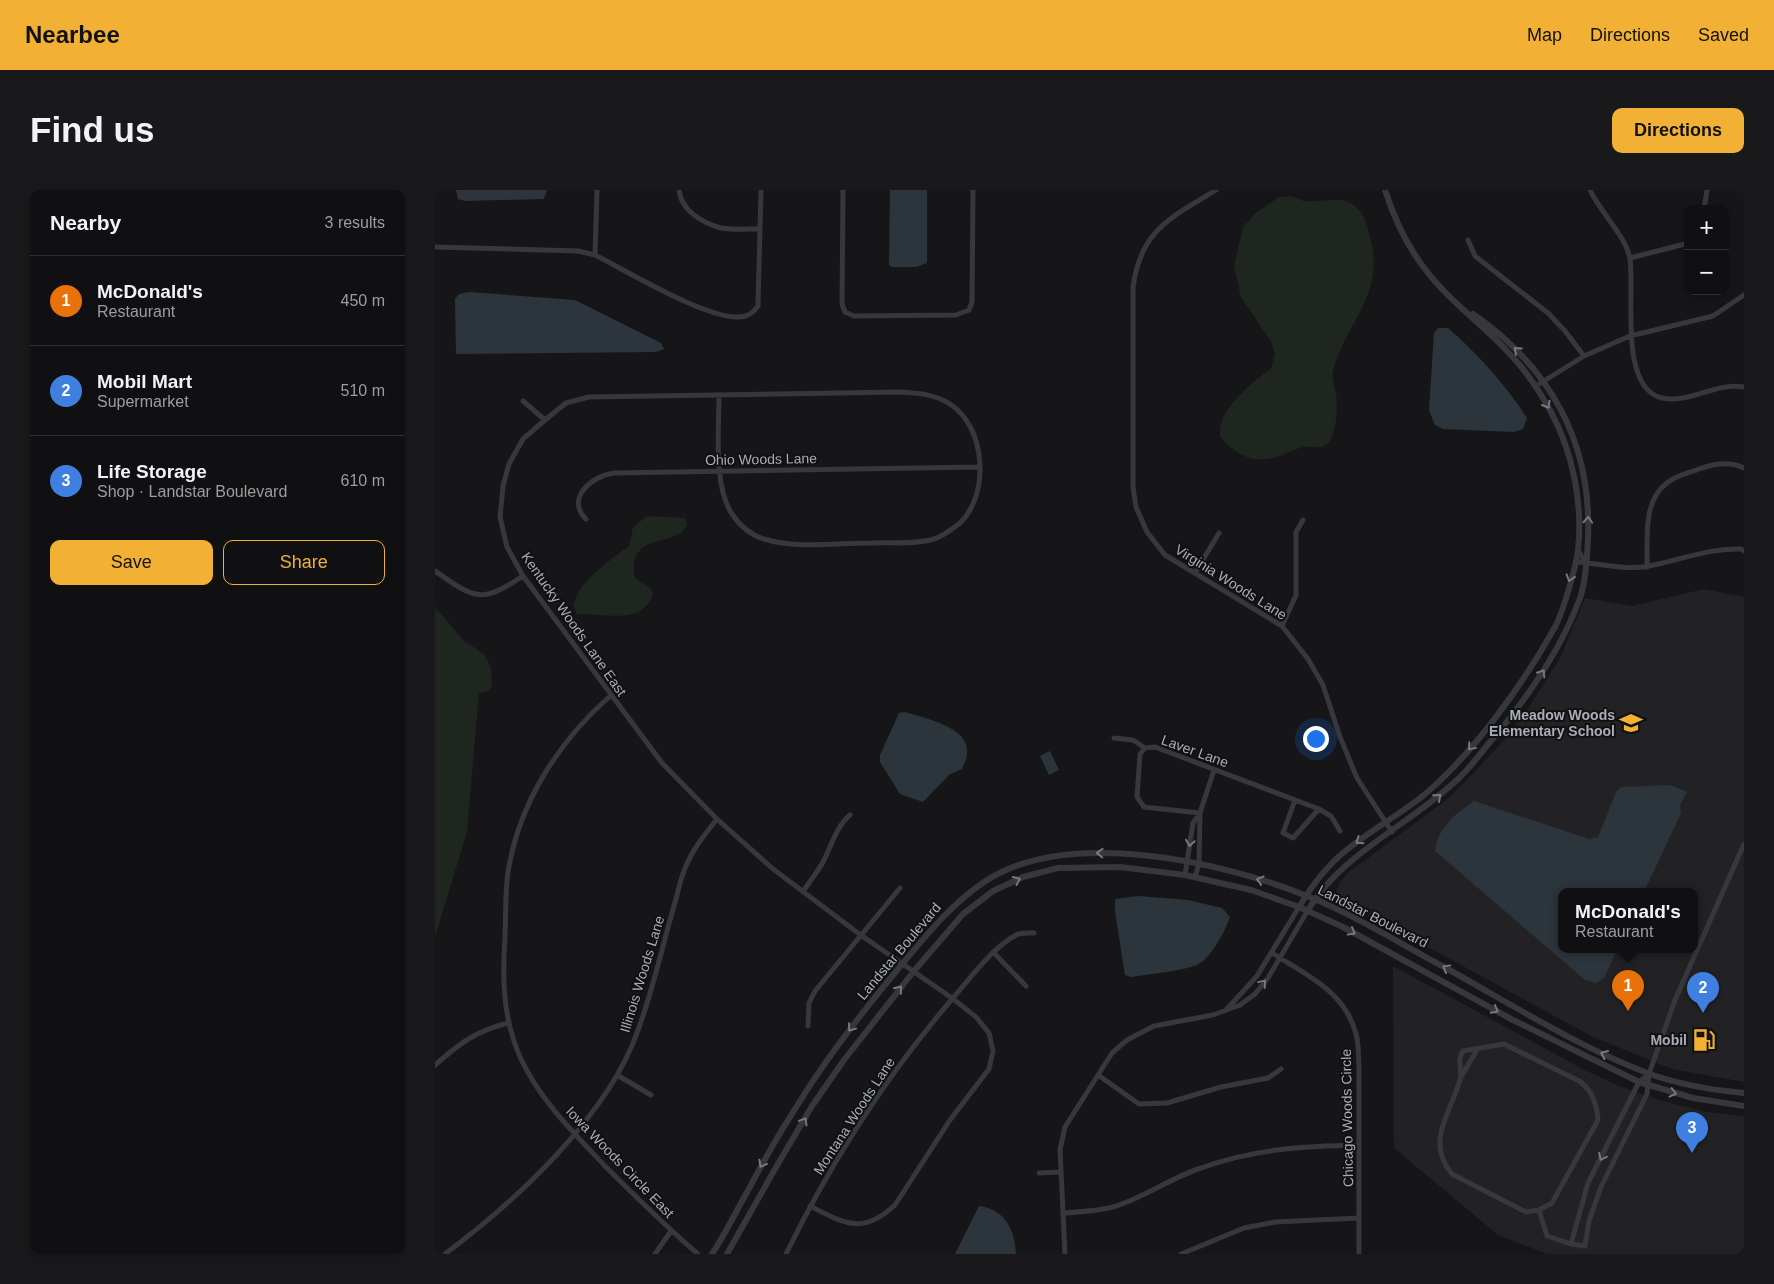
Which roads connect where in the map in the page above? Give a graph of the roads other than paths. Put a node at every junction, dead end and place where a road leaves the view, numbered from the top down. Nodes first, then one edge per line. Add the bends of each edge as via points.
1 (597, 190) edge
2 (679, 190) edge
3 (761, 190) edge
4 (843, 190) edge
5 (973, 190) edge
6 (1216, 190) edge
7 (1385, 190) edge
8 (1590, 190) edge
9 (1707, 190) edge
10 (1705, 205) edge
11 (760, 229) junction
12 (1468, 240) dead end
13 (1684, 244) edge
14 (435, 246) edge
15 (595, 255) junction
16 (1630, 258) junction
17 (1744, 295) edge
18 (1453, 301) junction
19 (1630, 336) junction
20 (1584, 356) junction
21 (1545, 382) junction
22 (1535, 386) junction
23 (1744, 387) edge
24 (719, 395) junction
25 (523, 400) dead end
26 (545, 420) junction
27 (979, 467) junction
28 (1744, 468) edge
29 (720, 471) junction
30 (586, 519) dead end
31 (1303, 520) dead end
32 (1219, 533) dead end
33 (1578, 550) junction
34 (1744, 551) edge
35 (1575, 562) junction
36 (1586, 563) junction
37 (1647, 567) junction
38 (435, 572) edge
39 (1195, 573) junction
40 (523, 576) junction
41 (1282, 626) junction
42 (610, 696) junction
43 (1114, 738) dead end
44 (1145, 748) junction
45 (1214, 770) junction
46 (1295, 800) junction
47 (1319, 809) junction
48 (1200, 813) junction
49 (850, 815) dead end
50 (717, 819) junction
51 (1386, 822) junction
52 (1340, 831) dead end
53 (1392, 832) junction
54 (1744, 844) edge
55 (1187, 862) junction
56 (1199, 864) junction
57 (1185, 875) junction
58 (1195, 877) junction
59 (901, 888) dead end
60 (803, 892) junction
61 (1306, 895) junction
62 (1315, 899) junction
63 (1299, 907) junction
64 (1308, 910) junction
65 (1034, 933) dead end
66 (862, 936) junction
67 (1698, 948) edge
68 (993, 952) junction
69 (1272, 953) junction
70 (1696, 953) edge
71 (1279, 958) junction
72 (903, 963) junction
73 (914, 970) junction
74 (1026, 986) dead end
75 (953, 998) junction
76 (1224, 1011) junction
77 (508, 1022) junction
78 (807, 1026) dead end
79 (1477, 1050) junction
80 (435, 1065) edge
81 (1281, 1069) dead end
82 (617, 1074) junction
83 (1649, 1074) junction
84 (1098, 1075) junction
85 (1461, 1078) junction
86 (1639, 1082) junction
87 (1649, 1086) junction
88 (1744, 1093) edge
89 (651, 1094) dead end
90 (1744, 1106) edge
91 (1613, 1132) junction
92 (574, 1134) junction
93 (1625, 1138) junction
94 (1359, 1145) junction
95 (1039, 1172) dead end
96 (1060, 1172) junction
97 (1589, 1183) junction
98 (1601, 1187) junction
99 (810, 1206) junction
100 (1539, 1210) junction
101 (1063, 1213) junction
102 (1359, 1218) junction
103 (671, 1231) junction
104 (1571, 1244) junction
105 (445, 1254) edge
106 (655, 1254) edge
107 (698, 1254) edge
108 (712, 1254) edge
109 (727, 1254) edge
110 (786, 1254) edge
111 (1065, 1254) edge
112 (1181, 1254) edge
113 (1359, 1254) edge

1 - 15 street
2 - 11 street via 682,202 691,212 713,225
3 - 11 street
4 - 5 street via 842,304 845,312 854,316 956,315 969,310
6 - 39 street, Virginia Woods Lane via 1173,216 1149,239 1136,267 1133,287 1133,488 1136,507 1147,532 1165,554
7 - 18 street via 1402,234 1425,270
8 - 16 street
9 - 10 street
11 - 15 street via 757,306 752,314 740,317 710,313
12 - 20 street via 1475,256 1548,313
13 - 16 street
14 - 15 street via 560,249
16 - 19 street
17 - 19 street via 1713,316
21 -> 18 street via 1521,352
18 - 22 street via 1508,351
19 - 20 street
19 - 23 street via 1638,371 1646,387 1660,398 1678,398 1731,385
20 - 21 street
21 - 22 street
36 -> 21 street via 1589,508 1582,464 1566,417
22 -> 33 street via 1552,414 1575,481 1579,514
24 - 26 street, Kentucky Woods Lane East via 589,397 566,403
24 - 27 street, Kentucky Woods Lane East via 899,392 932,395 963,415 975,439
24 - 29 street, Kentucky Woods Lane East
25 - 26 street
26 - 40 street, Kentucky Woods Lane East via 523,439 509,464 503,486 500,517 507,547
27 - 29 street, Ohio Woods Lane
27 - 29 street, Kentucky Woods Lane East via 978,487 970,509 959,523 942,536 911,542 780,544 755,536 739,524 726,504
28 - 37 street via 1736,464 1706,467 1667,482 1649,512
29 - 30 street, Ohio Woods Lane via 613,472 598,476 586,486 579,499 580,513
31 - 41 street via 1296,532 1296,595
32 - 39 street
33 - 35 street
33 - 36 street
34 - 37 street via 1741,548 1709,550
35 - 36 street
35 -> 51 street via 1556,625 1507,701 1451,770
36 - 37 street via 1623,568
53 -> 36 street via 1429,806 1460,778 1523,704 1566,630 1580,597
38 - 40 street via 465,592 481,595 498,593
39 - 41 street, Virginia Woods Lane
40 - 42 street, Kentucky Woods Lane East
41 - 51 street, Virginia Woods Lane via 1308,659 1323,685 1357,778
42 - 50 street, Kentucky Woods Lane East via 662,763
42 - 77 street, Iowa Woods Circle East via 560,748 541,779 521,823 508,872 503,987
43 - 44 street via 1133,740
44 - 45 street, Laver Lane via 1155,747
44 - 48 street, Laver Lane via 1140,754 1137,797 1144,807
45 - 46 street, Laver Lane via 1251,781
45 - 48 street
46 - 47 street, Laver Lane
46 - 47 street via 1283,833 1293,838
47 - 52 street, Laver Lane via 1331,816
48 -> 55 street via 1193,823
48 - 56 street
49 - 60 street via 842,821 836,839
50 - 60 street, Kentucky Woods Lane East
50 - 82 street, Illinois Woods Lane via 686,866 638,1031
51 - 53 street, Virginia Woods Lane
51 -> 61 street via 1344,852
53 - 62 street via 1341,869
54 - 67 street
55 - 56 street, Landstar Boulevard
55 - 57 street
55 -> 72 street, Landstar Boulevard via 1087,853 1059,854 1020,864 985,881 957,903
56 - 58 street
61 -> 56 street, Landstar Boulevard
57 - 58 street, Landstar Boulevard
73 -> 57 street, Landstar Boulevard via 963,914 993,891 1023,877 1058,868 1088,866
58 - 63 street, Landstar Boulevard via 1251,890
59 - 66 street
60 - 66 street, Kentucky Woods Lane East
61 - 62 street, Landstar Boulevard
61 - 63 street
62 - 64 street
83 -> 62 street, Landstar Boulevard via 1583,1043
63 - 64 street, Landstar Boulevard
63 - 69 street
64 - 71 street
64 -> 86 street, Landstar Boulevard via 1568,1048
65 - 68 street, Montana Woods Lane via 1018,934
66 - 72 street, Kentucky Woods Lane East
66 - 78 street via 815,992 809,1003
68 - 74 street
68 - 75 street, Montana Woods Lane
69 - 71 street, Chicago Woods Circle
69 - 76 street via 1246,990
70 - 83 street
76 -> 71 street via 1255,994
71 - 94 street, Chicago Woods Circle via 1319,982 1346,1007 1357,1035
72 - 73 street, Kentucky Woods Lane East
72 -> 108 street, Landstar Boulevard via 865,1009 803,1096
73 - 75 street, Kentucky Woods Lane East
109 -> 73 street, Landstar Boulevard via 812,1106
75 - 99 street, Montana Woods Lane via 866,1114
75 - 99 street, Kentucky Woods Lane East via 977,1017 989,1033 993,1050 989,1069 950,1120 895,1205 883,1216 871,1223 850,1225
76 - 84 street via 1154,1026 1127,1040
77 - 80 street via 484,1029 461,1042
77 - 92 street, Iowa Woods Circle East via 521,1058 537,1088
79 - 85 street
79 - 85 street via 1463,1051 1459,1058
79 - 100 street via 1504,1044 1581,1082 1589,1089 1597,1107 1598,1120 1578,1160 1552,1204
81 - 84 street via 1267,1078 1167,1102 1139,1104
82 - 89 street
82 - 92 street, Illinois Woods Lane
83 - 86 street
83 - 87 street
83 - 88 street, Landstar Boulevard via 1694,1086
84 - 96 street via 1065,1128
85 - 100 street via 1440,1135 1439,1154 1444,1165 1452,1174 1527,1212
86 - 87 street, Landstar Boulevard
86 - 91 street
87 -> 90 street, Landstar Boulevard via 1693,1098
87 - 93 street
91 - 93 street
91 -> 97 street
92 - 103 street, Iowa Woods Circle East
92 - 105 street, Illinois Woods Lane via 483,1226
93 - 98 street
94 - 101 street via 1306,1146 1236,1157 1199,1168 1114,1206 1092,1212
94 - 102 street, Chicago Woods Circle
95 - 96 street
96 - 101 street
97 - 98 street
97 - 104 street
98 - 104 street via 1589,1221 1585,1246
99 - 110 street, Montana Woods Lane
100 - 104 street via 1547,1236
101 - 111 street
102 - 112 street via 1275,1222 1244,1228
102 - 113 street, Chicago Woods Circle
103 - 106 street
103 - 107 street, Iowa Woods Circle East

